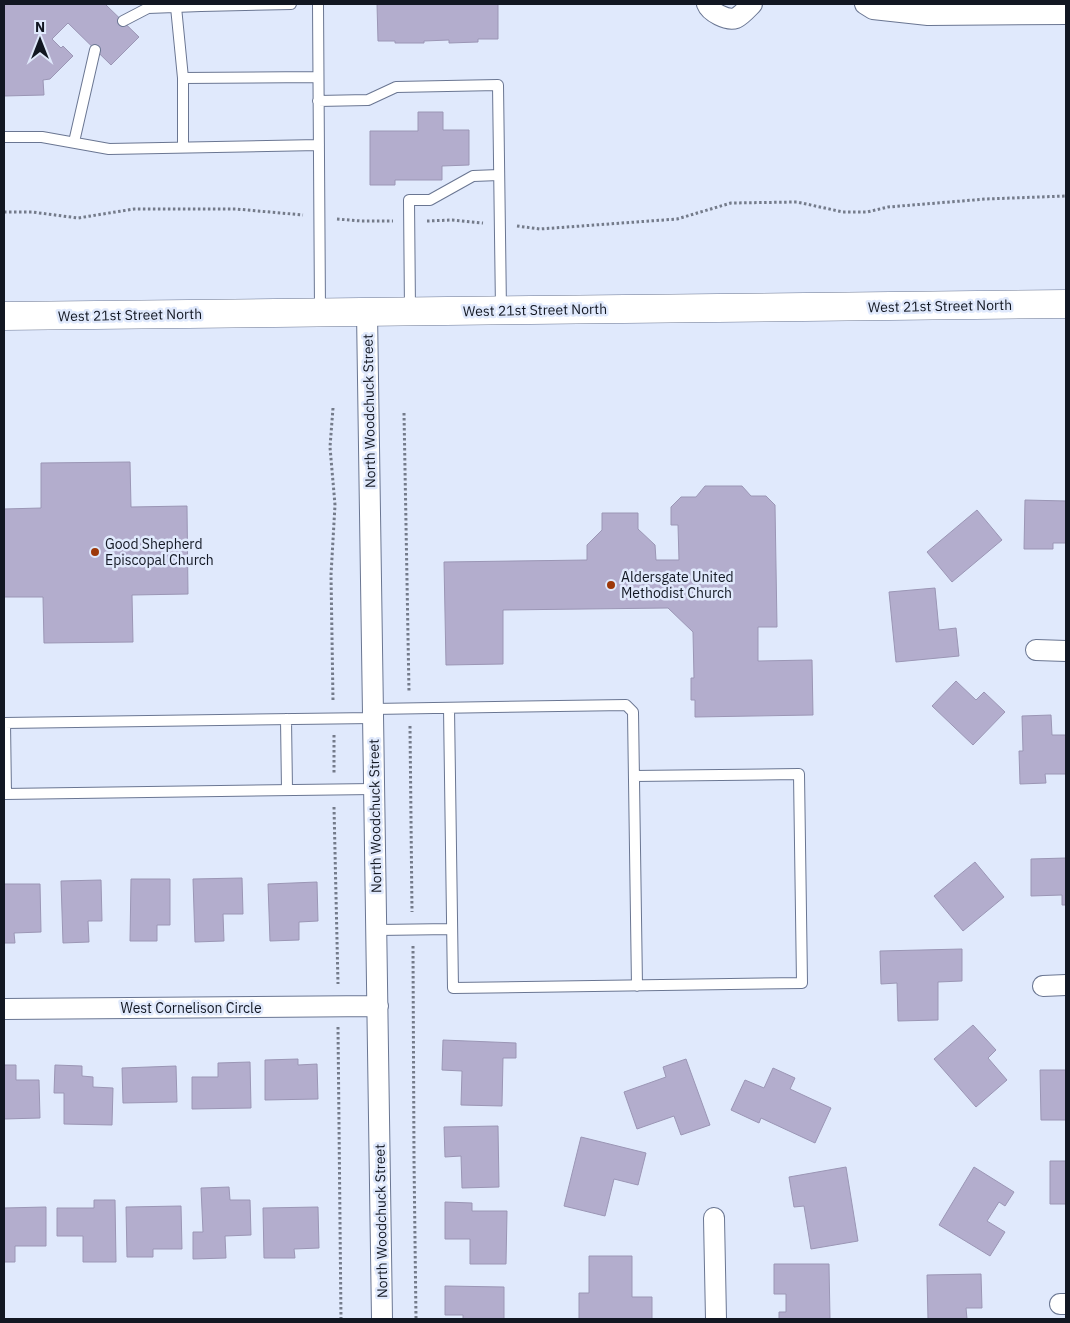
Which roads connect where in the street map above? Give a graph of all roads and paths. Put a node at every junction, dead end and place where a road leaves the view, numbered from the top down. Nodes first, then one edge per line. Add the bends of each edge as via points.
1 (291, 4) edge
2 (318, 4) edge
3 (707, 4) edge
4 (752, 4) edge
5 (865, 4) edge
6 (201, 5) edge
7 (176, 7) junction
8 (1066, 14) edge
9 (123, 21) dead end
10 (95, 50) dead end
11 (318, 77) junction
12 (183, 78) junction
13 (318, 101) junction
14 (4, 137) edge
15 (74, 142) junction
16 (318, 145) junction
17 (183, 148) junction
18 (499, 175) junction
19 (1066, 196) edge
20 (4, 212) edge
21 (320, 217) junction
22 (409, 221) junction
23 (500, 225) junction
24 (1066, 304) edge
25 (501, 311) junction
26 (320, 312) junction
27 (368, 312) junction
28 (410, 312) junction
29 (4, 316) edge
30 (333, 408) dead end
31 (404, 413) dead end
32 (1036, 650) dead end
33 (1066, 651) edge
34 (449, 708) junction
35 (410, 709) junction
36 (373, 714) junction
37 (333, 719) junction
38 (286, 720) junction
39 (5, 723) edge
40 (634, 776) junction
41 (334, 789) junction
42 (374, 789) junction
43 (288, 790) junction
44 (5, 794) edge
45 (412, 929) junction
46 (452, 929) junction
47 (377, 930) junction
48 (1066, 985) edge
49 (637, 986) junction
50 (1043, 986) dead end
51 (378, 1006) junction
52 (338, 1007) junction
53 (4, 1008) edge
54 (714, 1218) dead end
55 (341, 1319) edge
56 (382, 1319) edge
57 (416, 1319) edge
58 (716, 1319) edge

1 - 6 lane
2 - 11 lane
3 - 4 street via 718,15 729,19 737,18
5 - 8 street via 873,9 928,15
6 - 7 lane
7 - 9 lane via 148,8
7 - 12 lane
10 - 15 lane
11 - 12 lane
11 - 13 lane
12 - 17 lane
13 - 16 lane
13 - 18 lane via 368,100 396,87 498,85
14 - 15 lane via 42,137
15 - 17 lane via 109,149
16 - 17 lane
16 - 21 lane
18 - 22 lane via 473,176 430,200 409,200
18 - 23 lane
19 - 23 path via 898,206 867,212 843,212 797,202 731,203 677,219 540,229
20 - 21 path via 78,218 134,209 236,209
21 - 22 path
21 - 26 lane
22 - 23 path via 452,220
22 - 28 lane
23 - 25 lane
24 - 25 main road, West 21st Street North
25 - 28 main road, West 21st Street North
26 - 27 main road, West 21st Street North
26 - 29 main road, West 21st Street North
27 - 28 main road, West 21st Street North
27 - 36 street, North Woodchuck Street
30 - 37 path via 330,447 335,505 331,575
31 - 35 path
32 - 33 street
34 - 35 lane
34 - 40 lane via 626,705 633,712
34 - 46 lane
35 - 36 lane
35 - 45 path
36 - 37 lane
36 - 42 street, North Woodchuck Street
37 - 38 lane
37 - 41 path
38 - 39 lane
38 - 43 lane
39 - 44 lane
40 - 49 lane
40 - 49 lane via 799,774 801,913 802,983
41 - 42 lane
41 - 43 lane
41 - 52 path
42 - 47 street, North Woodchuck Street
43 - 44 lane
45 - 46 lane
45 - 47 lane
45 - 57 path
46 - 49 lane via 453,988
47 - 51 street, North Woodchuck Street
48 - 50 street
51 - 52 street, West Cornelison Circle
51 - 56 street, North Woodchuck Street
52 - 53 street, West Cornelison Circle
52 - 55 path
54 - 58 street

